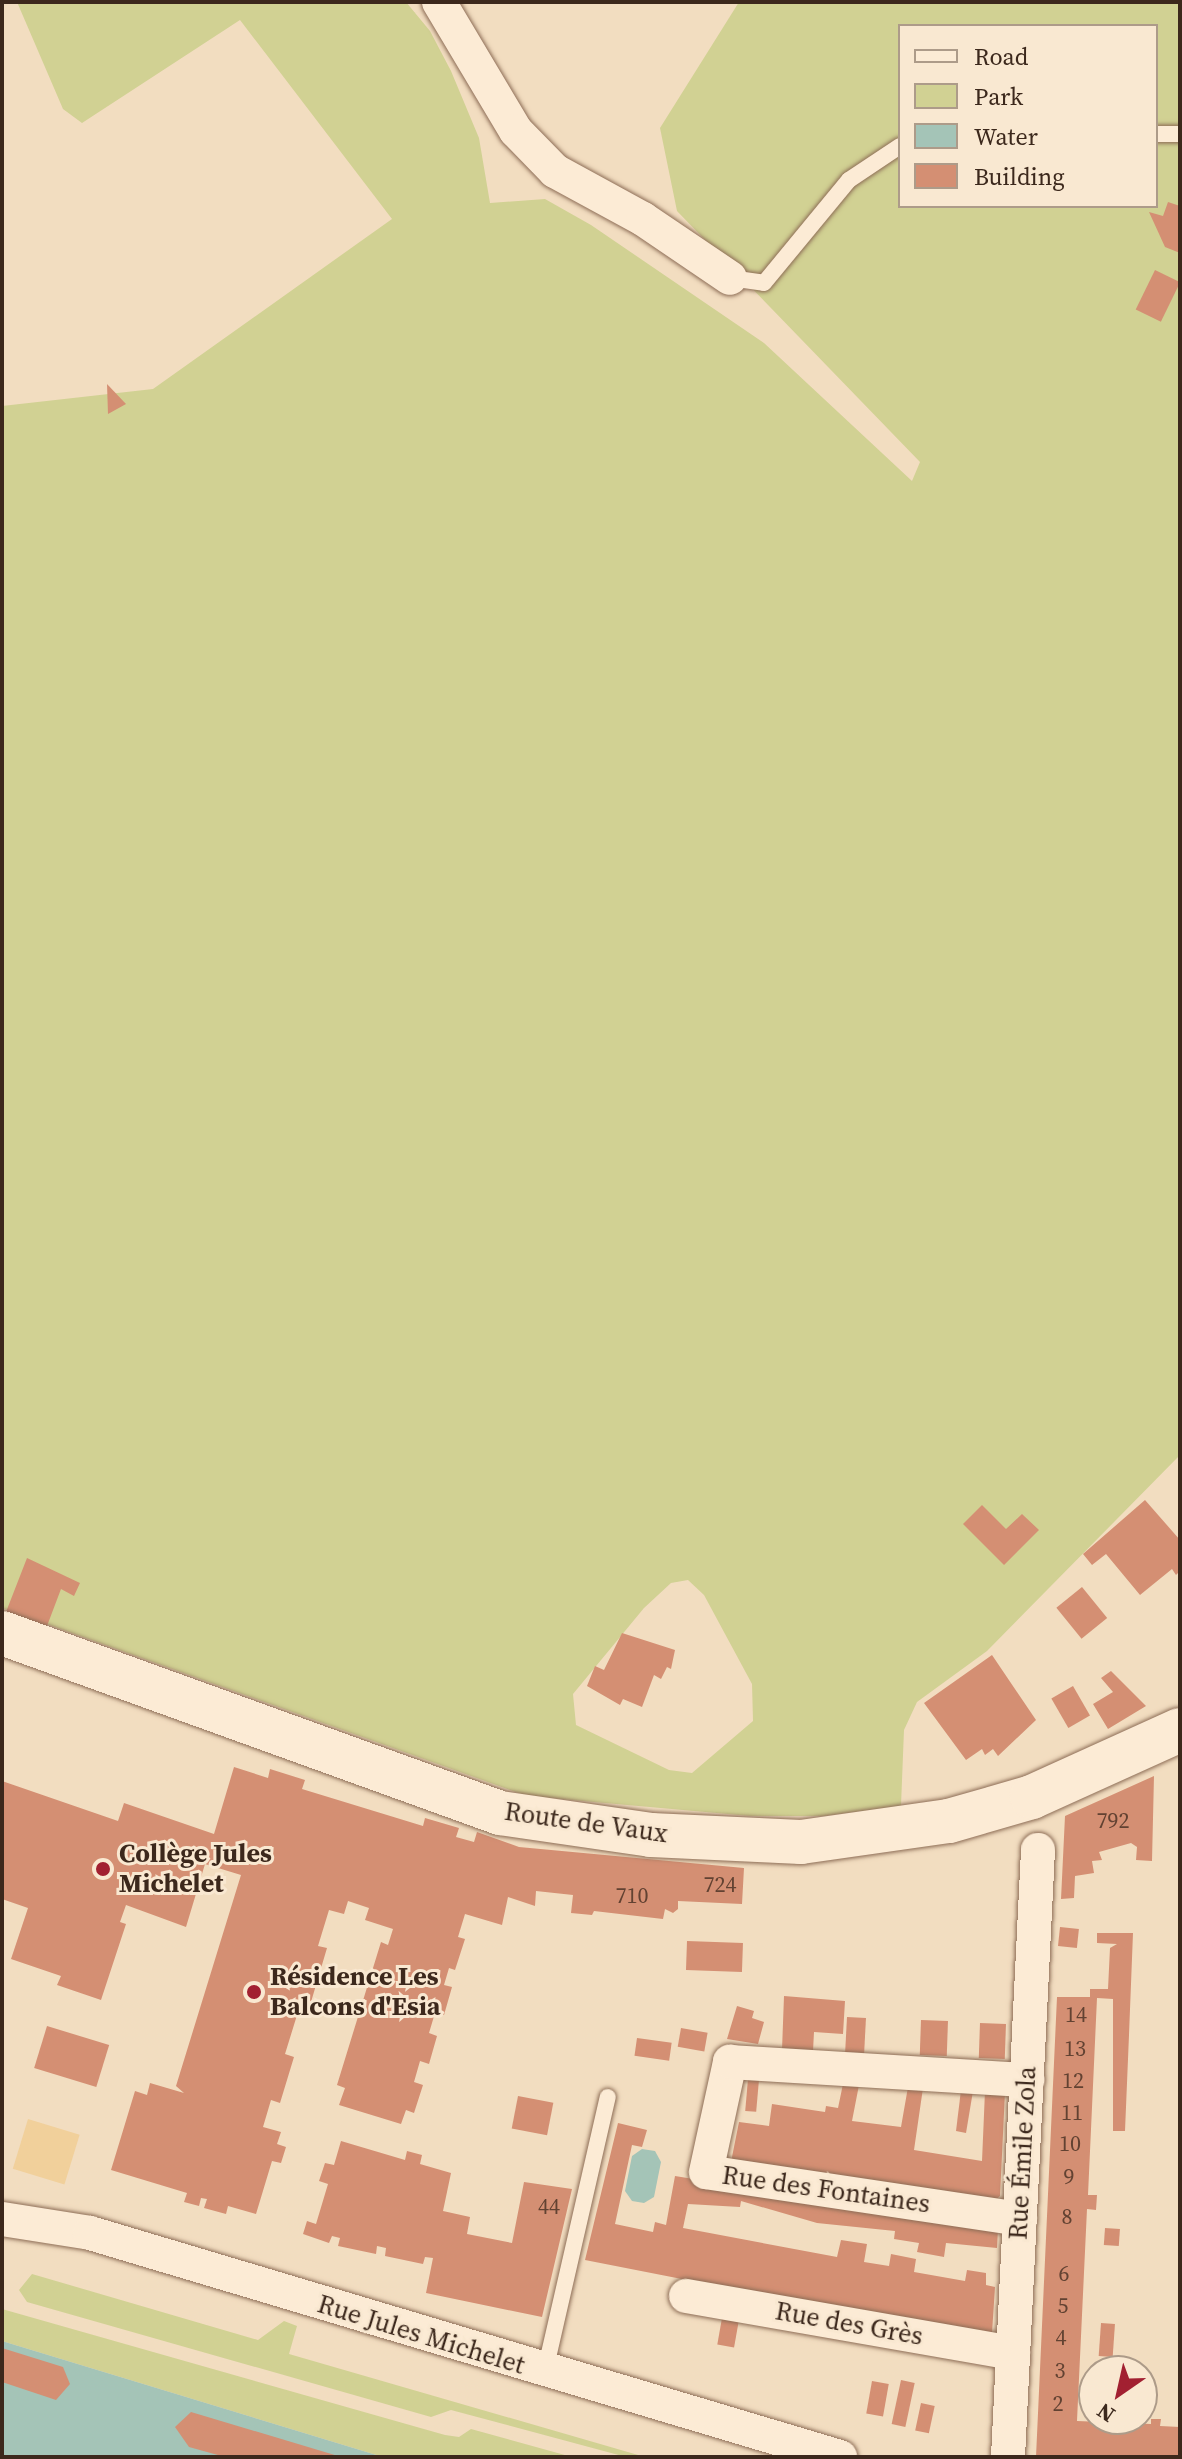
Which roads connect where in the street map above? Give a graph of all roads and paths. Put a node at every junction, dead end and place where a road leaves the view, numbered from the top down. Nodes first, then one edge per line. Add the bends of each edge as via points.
1 (439, 2) edge
2 (1158, 134) edge
3 (1180, 134) edge
4 (898, 147) edge
5 (730, 278) joint
6 (2, 1633) edge
7 (1180, 1730) edge
8 (1038, 1850) dead end
9 (1027, 2080) junction
10 (608, 2097) dead end
11 (2, 2219) edge
12 (1020, 2219) junction
13 (686, 2296) dead end
14 (1013, 2353) junction
15 (544, 2372) junction
16 (840, 2457) edge
17 (1008, 2457) edge

1 - 5 street via 502,110 544,162 576,187 643,219
2 - 3 lane
4 - 5 lane via 849,180 764,283
6 - 7 main road, Route de Vaux via 500,1813 651,1835 801,1842 949,1821 1032,1797
8 - 9 street, Rue Émile Zola
9 - 12 street, Rue Émile Zola
9 - 12 street, Rue des Fontaines via 730,2062 706,2172
10 - 15 lane
11 - 15 street, Rue Jules Michelet via 90,2233
12 - 14 street, Rue Émile Zola
13 - 14 street, Rue des Grès
14 - 17 street, Rue Émile Zola
15 - 16 street, Rue Jules Michelet

